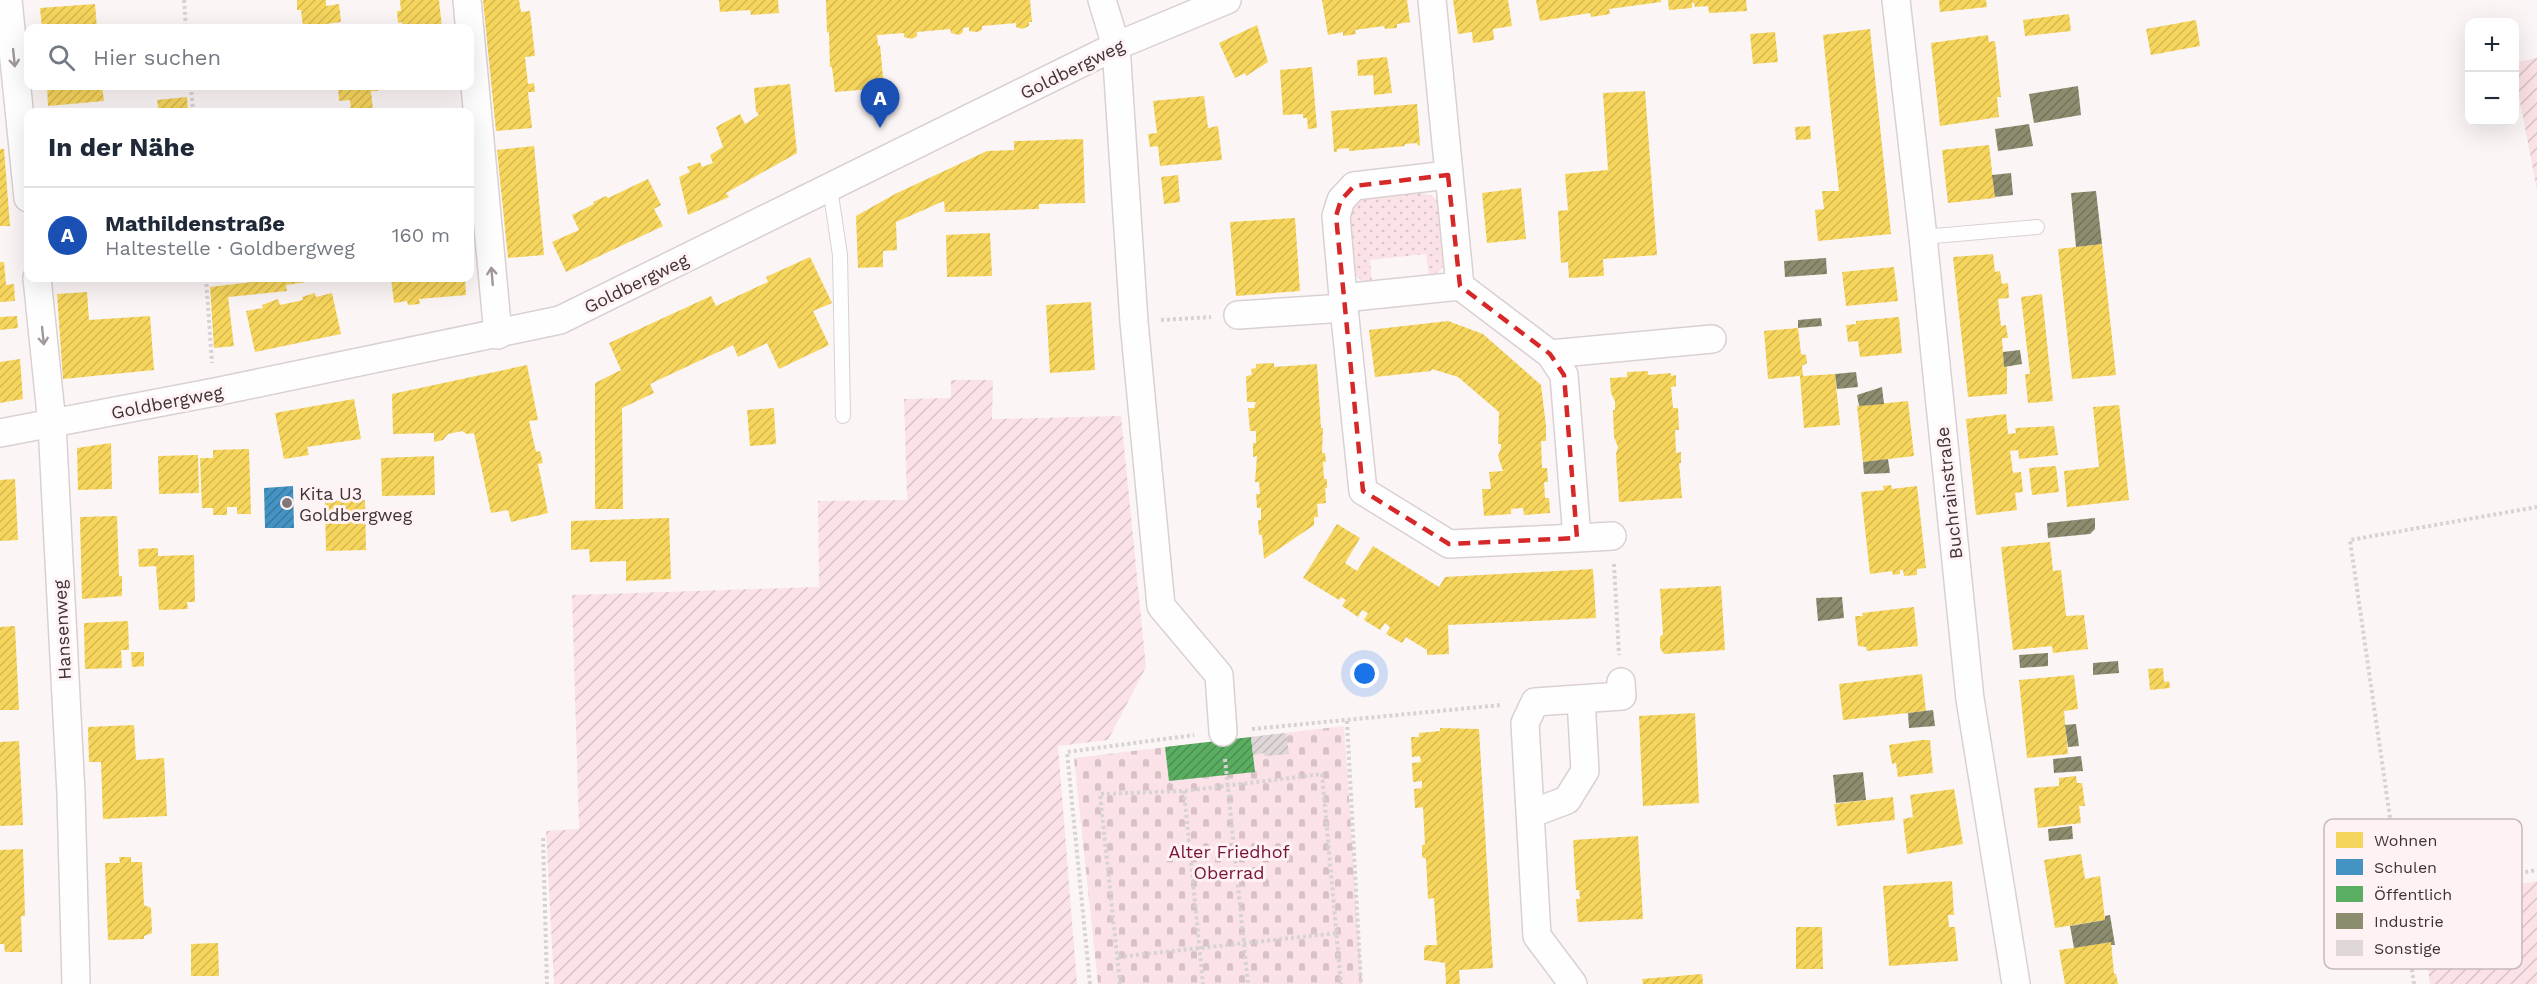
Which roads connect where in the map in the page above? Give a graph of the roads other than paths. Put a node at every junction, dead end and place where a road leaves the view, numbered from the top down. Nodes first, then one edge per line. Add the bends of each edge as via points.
1 (8, 0) edge
2 (467, 0) edge
3 (1102, 0) edge
4 (1227, 0) edge
5 (1432, 0) edge
6 (1896, 0) edge
7 (469, 24) edge
8 (1116, 46) junction
9 (474, 76) edge
10 (24, 145) edge
11 (1449, 175) junction
12 (830, 188) junction
13 (2037, 226) dead end
14 (1923, 237) junction
15 (37, 282) edge
16 (1460, 286) junction
17 (1343, 303) junction
18 (1238, 315) road end
19 (498, 335) junction
20 (1712, 339) dead end
21 (1551, 354) junction
22 (843, 417) dead end
23 (52, 424) junction
24 (0, 433) edge
25 (1612, 536) road end
26 (1577, 538) junction
27 (1621, 682) road end
28 (1581, 699) junction
29 (1223, 732) road end
30 (1530, 814) junction
31 (76, 984) edge
32 (1573, 984) edge
33 (2016, 984) edge

1 -> 10 street
7 -> 2 street
3 - 8 street
4 - 8 street, Goldbergweg
5 - 11 street
6 - 14 street, Buchrainstraße
8 - 12 street, Goldbergweg
8 - 29 street via 1134,322 1161,606 1219,675
19 -> 9 street
11 - 16 street
11 - 17 street via 1354,186 1341,200 1336,216
12 - 19 street, Goldbergweg via 560,320
12 - 22 lane via 840,255
13 - 14 lane
14 - 33 street, Buchrainstraße via 1970,699
15 -> 23 street, Hansenweg
16 - 17 street
16 - 21 street
17 - 18 street
17 - 26 street via 1363,491 1449,544
19 - 23 street, Goldbergweg
20 - 21 street
21 - 26 street via 1564,375
23 - 24 street, Goldbergweg
23 - 31 street, Hansenweg via 71,794
25 - 26 street
27 - 28 street via 1622,696
28 - 30 street via 1585,771 1567,801
28 - 30 street via 1535,702 1525,723
30 - 32 street via 1537,936

